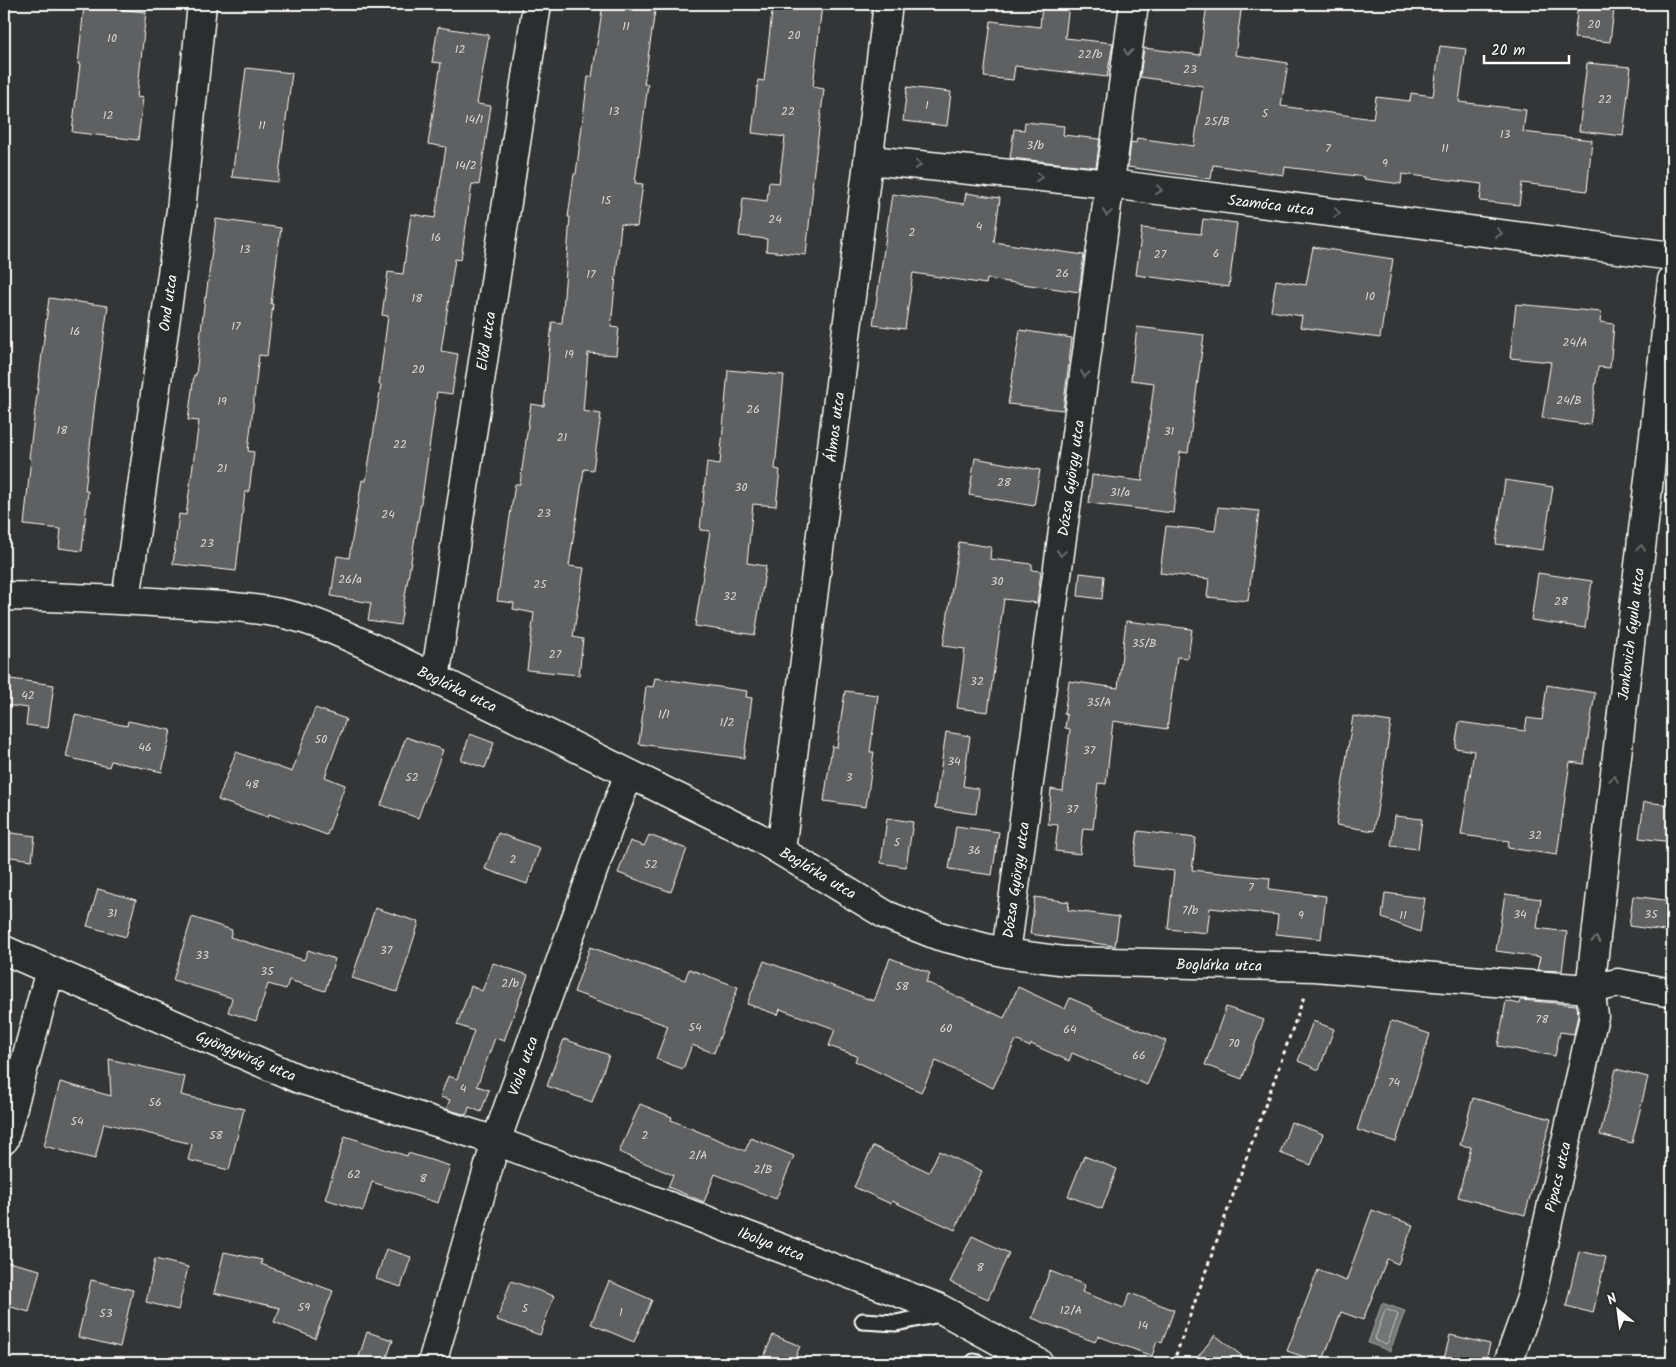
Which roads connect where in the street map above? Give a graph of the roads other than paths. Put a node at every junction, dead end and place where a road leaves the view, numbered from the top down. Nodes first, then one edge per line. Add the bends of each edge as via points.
1 (202, 4) edge
2 (537, 4) edge
3 (888, 4) edge
4 (1134, 4) edge
5 (869, 160) junction
6 (1110, 184) junction
7 (1672, 256) edge
8 (1672, 280) edge
9 (4, 596) edge
10 (126, 600) junction
11 (436, 679) junction
12 (629, 774) junction
13 (781, 850) junction
14 (4, 950) edge
15 (1006, 953) junction
16 (50, 970) junction
17 (1590, 988) junction
18 (1672, 993) edge
19 (4, 1140) edge
20 (496, 1141) junction
21 (946, 1312) junction
22 (864, 1321) dead end
23 (432, 1363) edge
24 (1039, 1363) edge
25 (1508, 1363) edge

1 - 10 street, Ond utca via 181,210
2 - 11 street, Előd utca
3 - 5 street, Álmos utca
4 -> 6 street, Dózsa György utca
5 -> 6 street, Szamóca utca
5 - 13 street, Álmos utca
6 -> 7 street, Szamóca utca
6 -> 15 street, Dózsa György utca
17 -> 8 street, Jankovich Gyula utca
9 - 10 street, Boglárka utca
10 - 11 street, Boglárka utca via 242,609 302,618
11 - 12 street, Boglárka utca
12 - 13 street, Boglárka utca
12 - 20 street, Viola utca
13 - 15 street, Boglárka utca via 886,915 939,936
14 - 16 street, Gyöngyvirág utca
15 - 17 street, Boglárka utca via 1065,961 1315,967
16 - 19 street
16 - 20 street, Gyöngyvirág utca via 298,1079
17 - 18 street, Boglárka utca via 1618,983
17 - 25 street, Pipacs utca via 1594,1016 1592,1026 1531,1298
20 - 21 street, Ibolya utca
20 - 23 street, Viola utca
21 - 22 lane via 896,1323
21 - 24 street, Ibolya utca

